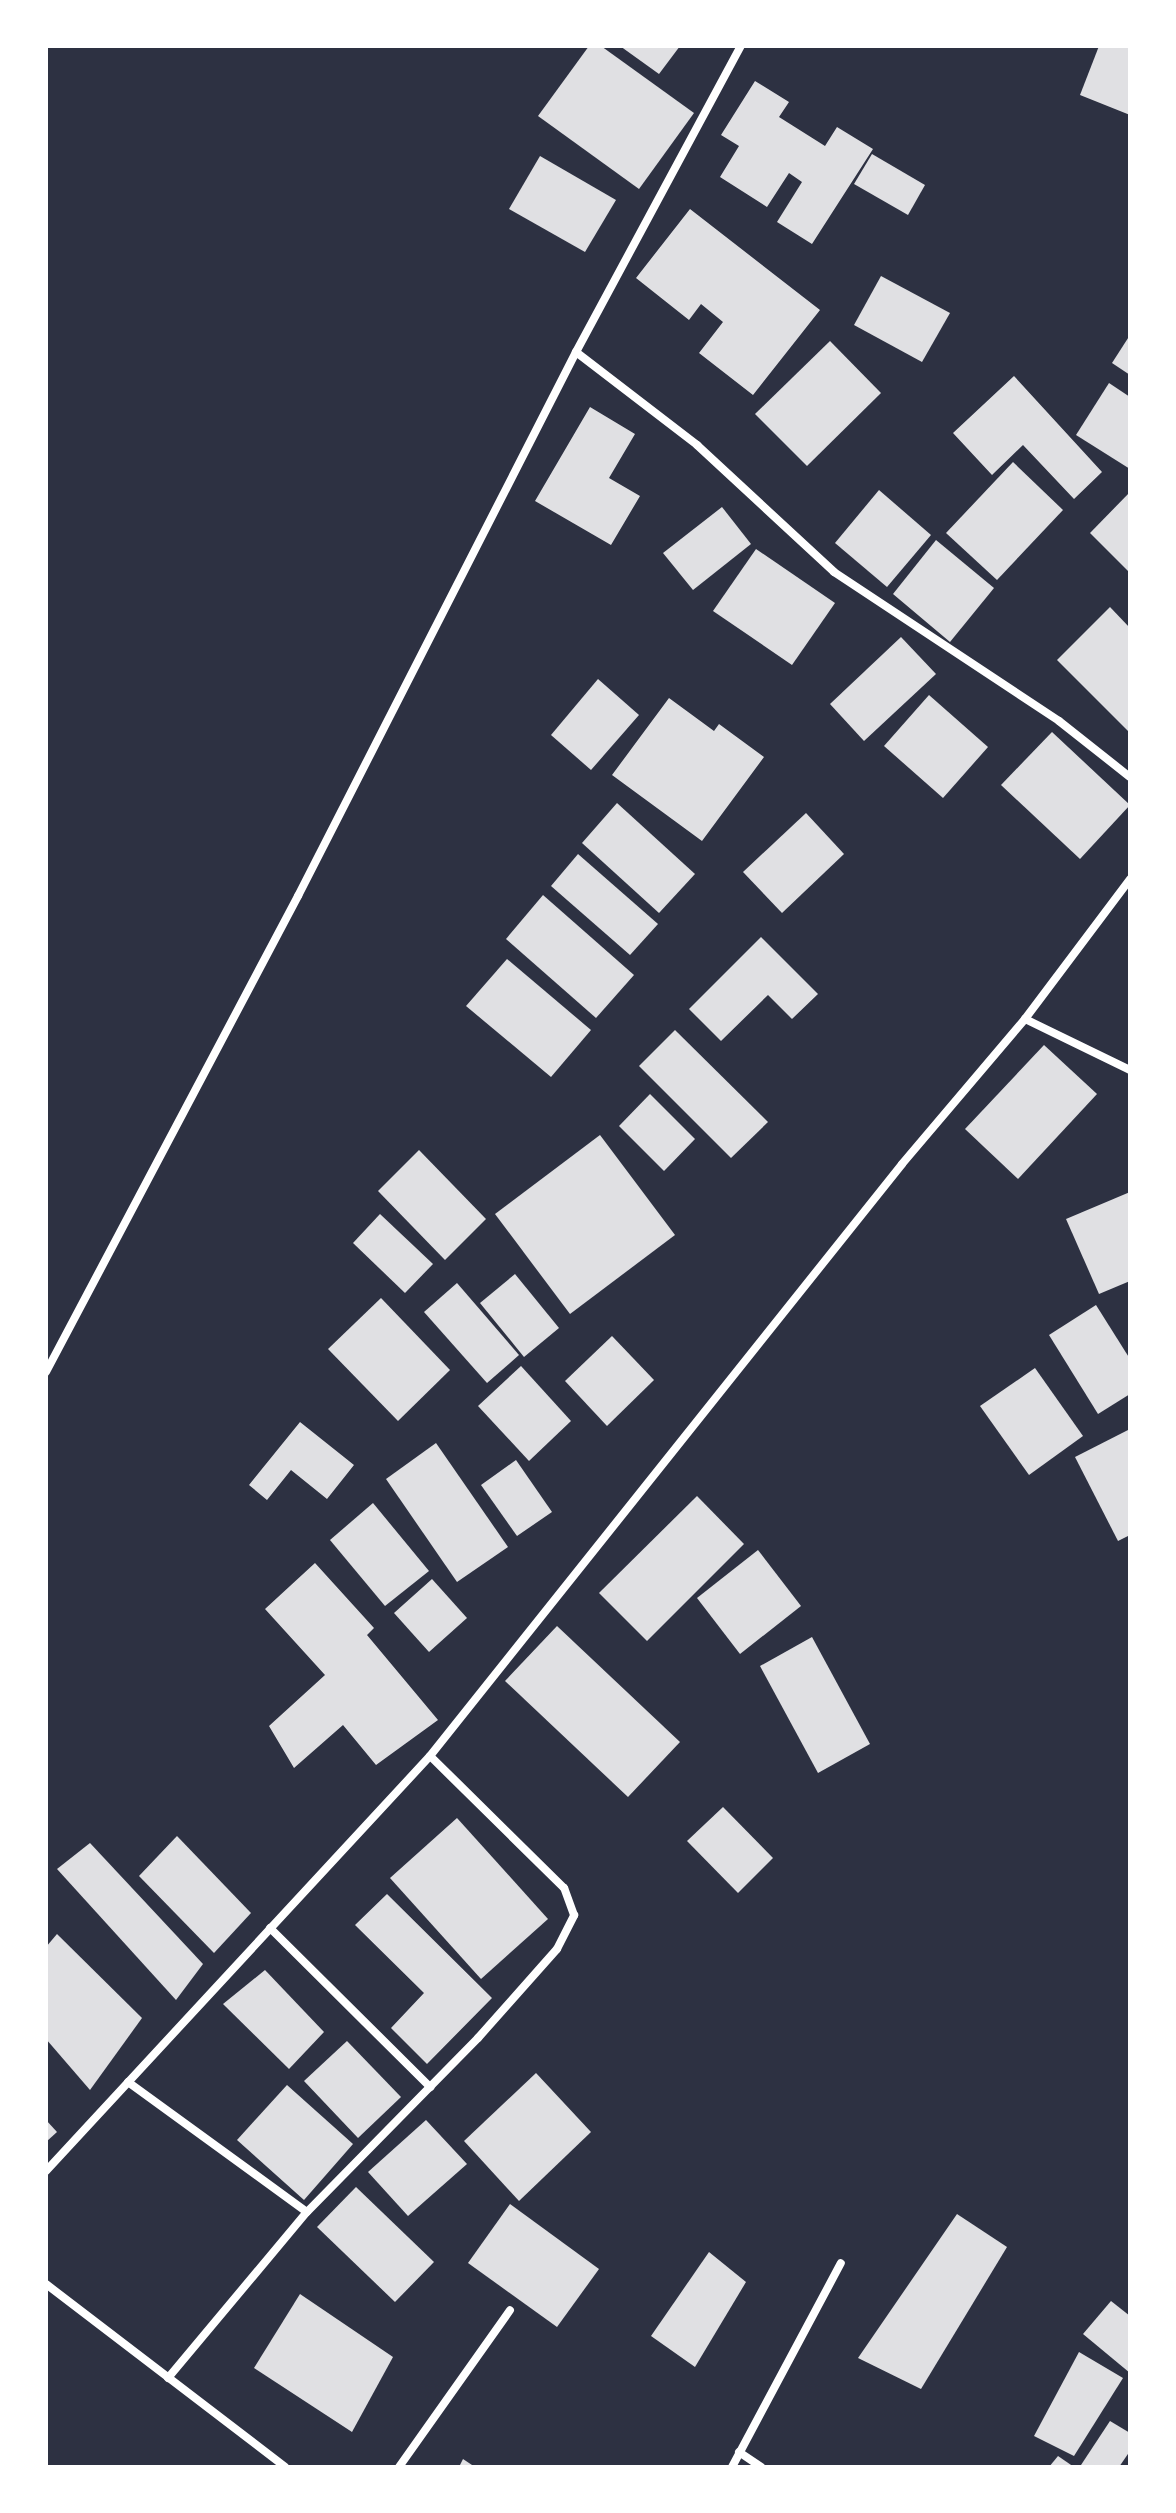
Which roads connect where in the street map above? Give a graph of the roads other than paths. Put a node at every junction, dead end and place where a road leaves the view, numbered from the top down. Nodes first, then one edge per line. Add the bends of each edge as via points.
1 (741, 46) edge
2 (576, 352) junction
3 (1130, 777) edge
4 (1130, 879) edge
5 (1025, 1019) junction
6 (1130, 1070) edge
7 (46, 1372) edge
8 (430, 1756) junction
9 (270, 1928) junction
10 (128, 2082) junction
11 (430, 2087) junction
12 (46, 2171) edge
13 (307, 2212) junction
14 (841, 2263) dead end
15 (46, 2284) edge
16 (510, 2310) dead end
17 (168, 2378) junction
18 (739, 2452) junction
19 (285, 2467) edge
20 (399, 2467) edge
21 (732, 2467) edge
22 (761, 2467) edge

1 - 2 street
2 - 3 street via 697,445 834,572 1059,721
2 - 7 street via 298,896
4 - 5 street
5 - 6 street
5 - 8 street via 902,1164
8 - 9 street
8 - 11 street via 564,1888 574,1915 557,1949
9 - 10 street
9 - 11 street
10 - 12 street
10 - 13 street
11 - 13 street
13 - 17 street
14 - 18 street
15 - 17 street
16 - 20 street
17 - 19 street
18 - 21 street
18 - 22 street

